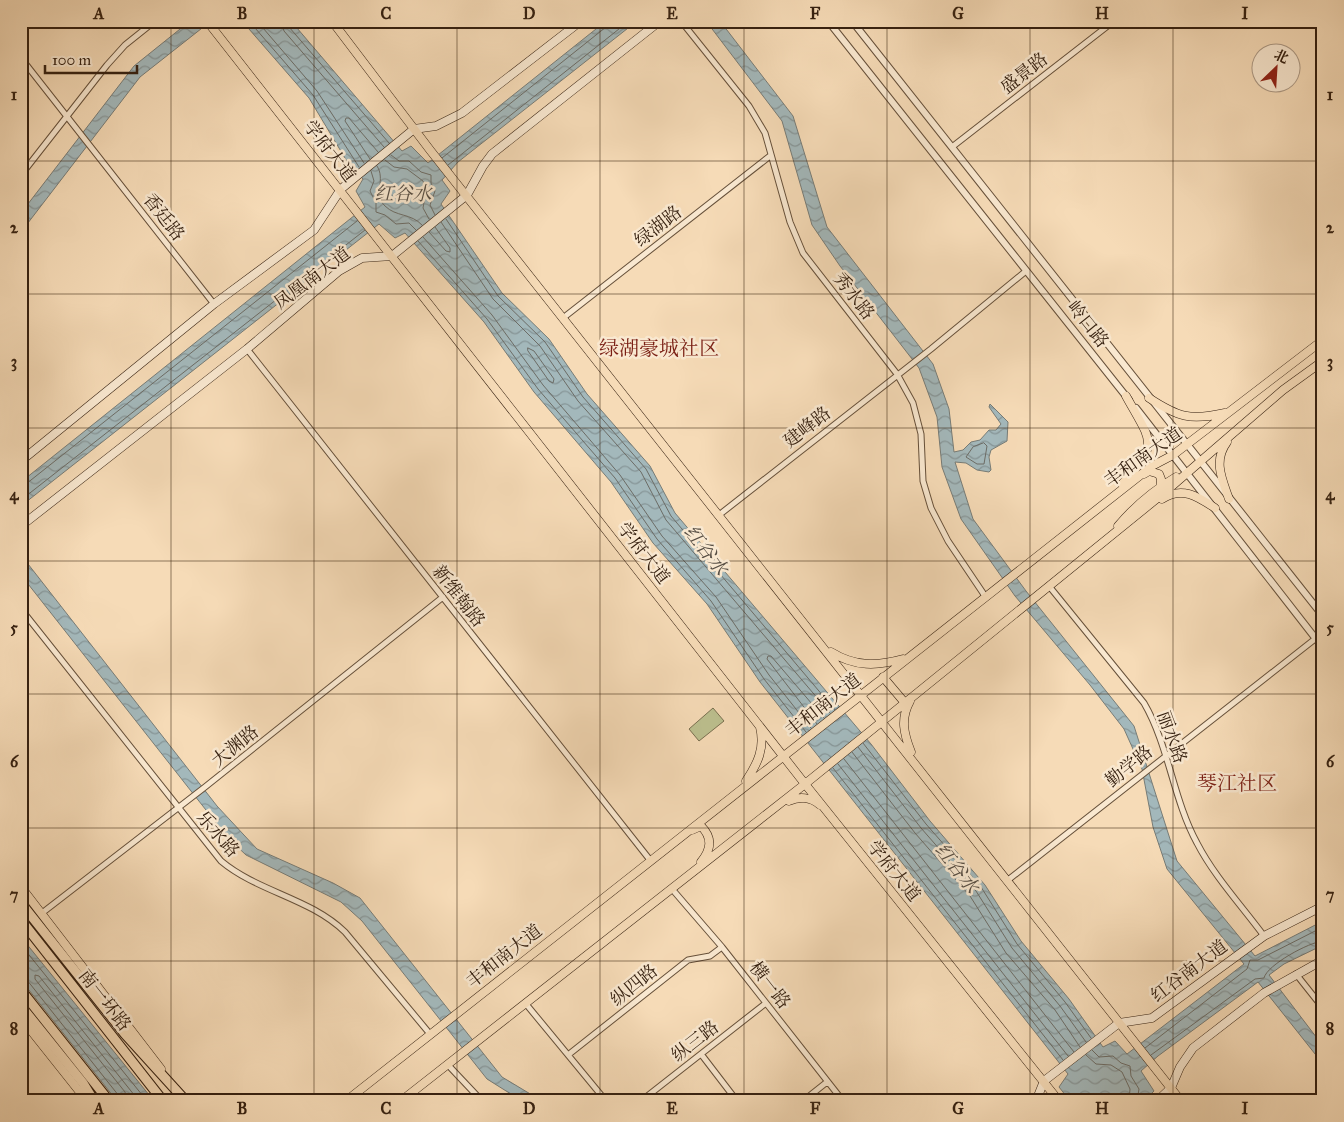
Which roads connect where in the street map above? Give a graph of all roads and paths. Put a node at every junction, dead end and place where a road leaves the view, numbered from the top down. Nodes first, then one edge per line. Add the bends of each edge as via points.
1 (155, 21) edge
2 (332, 21) edge
3 (581, 21) edge
4 (660, 21) edge
5 (681, 21) edge
6 (828, 21) edge
7 (852, 21) edge
8 (1114, 21) edge
9 (209, 23) edge
10 (21, 58) edge
11 (67, 117) junction
12 (414, 129) junction
13 (952, 147) junction
14 (770, 156) junction
15 (21, 176) edge
16 (341, 189) junction
17 (467, 195) junction
18 (392, 256) junction
19 (1026, 270) junction
20 (214, 304) junction
21 (564, 318) junction
22 (1323, 340) edge
23 (247, 348) junction
24 (1323, 361) edge
25 (897, 374) junction
26 (1126, 396) junction
27 (1149, 398) junction
28 (1229, 412) junction
29 (1234, 433) junction
30 (1186, 445) junction
31 (1173, 455) junction
32 (21, 461) edge
33 (1200, 461) junction
34 (1186, 471) junction
35 (1132, 481) junction
36 (1161, 486) junction
37 (1229, 499) junction
38 (1107, 501) junction
39 (1150, 504) junction
40 (1215, 508) junction
41 (719, 515) junction
42 (1127, 522) junction
43 (21, 526) edge
44 (1107, 539) junction
45 (1049, 586) junction
46 (985, 596) junction
47 (443, 598) junction
48 (21, 609) edge
49 (1323, 616) edge
50 (1315, 639) junction
51 (825, 648) junction
52 (1323, 648) edge
53 (908, 657) junction
54 (883, 677) junction
55 (861, 694) junction
56 (913, 697) junction
57 (905, 703) junction
58 (883, 721) junction
59 (758, 723) junction
60 (784, 755) junction
61 (1164, 756) junction
62 (915, 761) junction
63 (805, 784) junction
64 (741, 788) junction
65 (178, 808) junction
66 (768, 813) junction
67 (830, 814) junction
68 (672, 843) junction
69 (650, 860) junction
70 (694, 872) junction
71 (1008, 880) junction
72 (21, 887) edge
73 (672, 889) junction
74 (21, 903) edge
75 (1323, 906) edge
76 (42, 913) junction
77 (21, 920) edge
78 (1264, 936) junction
79 (722, 947) junction
80 (1323, 960) edge
81 (1296, 974) junction
82 (21, 990) edge
83 (766, 1003) junction
84 (526, 1004) junction
85 (21, 1006) edge
86 (1323, 1008) edge
87 (21, 1018) edge
88 (1119, 1023) junction
89 (430, 1034) junction
90 (701, 1054) junction
91 (568, 1055) junction
92 (448, 1065) junction
93 (1044, 1081) junction
94 (827, 1082) junction
95 (1171, 1088) junction
96 (184, 1100) edge
97 (87, 1101) edge
98 (94, 1101) edge
99 (109, 1101) edge
100 (163, 1101) edge
101 (346, 1101) edge
102 (401, 1101) edge
103 (482, 1101) edge
104 (606, 1101) edge
105 (641, 1101) edge
106 (736, 1101) edge
107 (803, 1101) edge
108 (843, 1101) edge
109 (1036, 1101) edge
110 (1059, 1101) edge
111 (1157, 1101) edge
112 (1181, 1101) edge

1 - 11 street via 125,45
2 - 12 main road
3 - 12 main road, 凤凰南大道 via 462,113 436,126
4 - 17 main road via 492,154
5 - 14 street, 秀水路 via 749,106 764,134
6 - 19 street, 岭口路
7 - 13 street, 岭口路
8 - 13 street, 盛景路
9 - 16 main road, 学府大道
10 - 11 street
11 - 15 street
11 - 20 street, 香廷路
12 - 16 main road, 凤凰南大道
12 - 17 main road
13 - 27 street, 岭口路
14 - 21 street, 绿湖路
14 - 25 street, 秀水路 via 803,254
16 - 18 main road, 学府大道
16 - 20 main road, 凤凰南大道 via 314,230
17 - 18 main road
17 - 21 main road
18 - 23 main road, 凤凰南大道 via 362,258 340,271
18 - 59 main road, 学府大道
19 - 25 street, 建峰路
19 - 26 street, 岭口路
20 - 32 main road, 凤凰南大道
21 - 41 main road
22 - 28 main road, 丰和南大道
23 - 43 main road, 凤凰南大道
23 - 47 street, 新维翰路
24 - 29 main road, 丰和南大道 via 1283,390
25 - 41 street, 建峰路
25 - 46 street, 秀水路 via 913,403 921,434 924,481 931,508 948,541
26 - 31 street, 岭口路
26 - 38 main road via 1149,443 1145,459
27 - 28 main road via 1182,416 1202,418
27 - 30 street, 岭口路
28 - 30 main road, 丰和南大道
29 - 33 main road, 丰和南大道
29 - 37 main road via 1221,450 1219,460 1220,474
30 - 31 main road, 丰和南大道
30 - 33 street, 岭口路
31 - 34 street, 岭口路
31 - 35 main road, 丰和南大道
33 - 34 main road, 丰和南大道
33 - 37 street, 岭口路
34 - 36 main road
34 - 39 main road, 丰和南大道
34 - 40 street, 岭口路
35 - 36 main road via 1149,471 1156,472
35 - 38 main road, 丰和南大道
36 - 39 main road
36 - 44 main road via 1129,513
37 - 49 street, 岭口路
38 - 46 main road, 丰和南大道
39 - 42 main road, 丰和南大道
40 - 42 main road via 1199,497 1172,493
40 - 50 street, 岭口路
41 - 51 main road
42 - 44 main road, 丰和南大道
44 - 45 main road, 丰和南大道
45 - 56 main road, 丰和南大道
45 - 61 street, 丽水路 via 1144,703 1156,724
46 - 53 main road, 丰和南大道
47 - 65 street, 大渊路
47 - 69 street, 新维翰路
48 - 65 street, 乐水路
50 - 52 street, 岭口路
50 - 61 street, 勤学路
51 - 53 main road via 849,662 866,664 884,664
51 - 55 main road
53 - 54 main road, 丰和南大道
54 - 55 main road, 丰和南大道
54 - 57 main road
55 - 58 main road
55 - 60 main road, 丰和南大道
56 - 57 main road, 丰和南大道
56 - 62 main road via 906,710 904,735
57 - 58 main road, 丰和南大道
58 - 62 main road
58 - 63 main road, 丰和南大道
59 - 60 main road, 学府大道
59 - 64 main road via 763,740 761,752 756,767
60 - 63 main road, 学府大道
60 - 64 main road, 丰和南大道
61 - 71 street, 勤学路
61 - 78 street, 丽水路 via 1196,842
62 - 71 main road
63 - 66 main road, 丰和南大道
63 - 67 main road, 学府大道
64 - 68 main road, 丰和南大道
65 - 76 street, 大渊路
65 - 89 street, 乐水路 via 221,861 235,873 332,919
66 - 67 main road via 796,798 816,802
66 - 70 main road, 丰和南大道
67 - 93 main road, 学府大道
68 - 69 main road, 丰和南大道
68 - 70 main road via 696,827 701,826 707,832 710,846
69 - 89 main road, 丰和南大道
70 - 73 main road, 丰和南大道
71 - 88 main road
72 - 76 main road
73 - 79 street, 横一路
73 - 84 main road, 丰和南大道
74 - 96 highway via 125,1034
75 - 78 main road, 红谷南大道
76 - 96 main road
77 - 100 highway, 南一环路
78 - 88 main road, 红谷南大道 via 1152,1018
79 - 83 street, 横一路
79 - 91 street, 纵四路 via 710,956 688,960
80 - 81 main road
81 - 86 street
81 - 95 main road via 1192,1048
82 - 99 highway
83 - 90 street, 纵三路
83 - 94 street, 横一路
84 - 91 street
84 - 92 main road, 丰和南大道
85 - 98 highway
87 - 97 main road
88 - 93 main road
88 - 95 main road
89 - 101 main road, 丰和南大道
90 - 105 street, 纵三路
90 - 106 street
91 - 104 street
92 - 102 main road, 丰和南大道
92 - 103 street
93 - 109 main road
93 - 110 main road, 学府大道
94 - 107 street
94 - 108 street, 横一路
95 - 111 main road
95 - 112 main road

